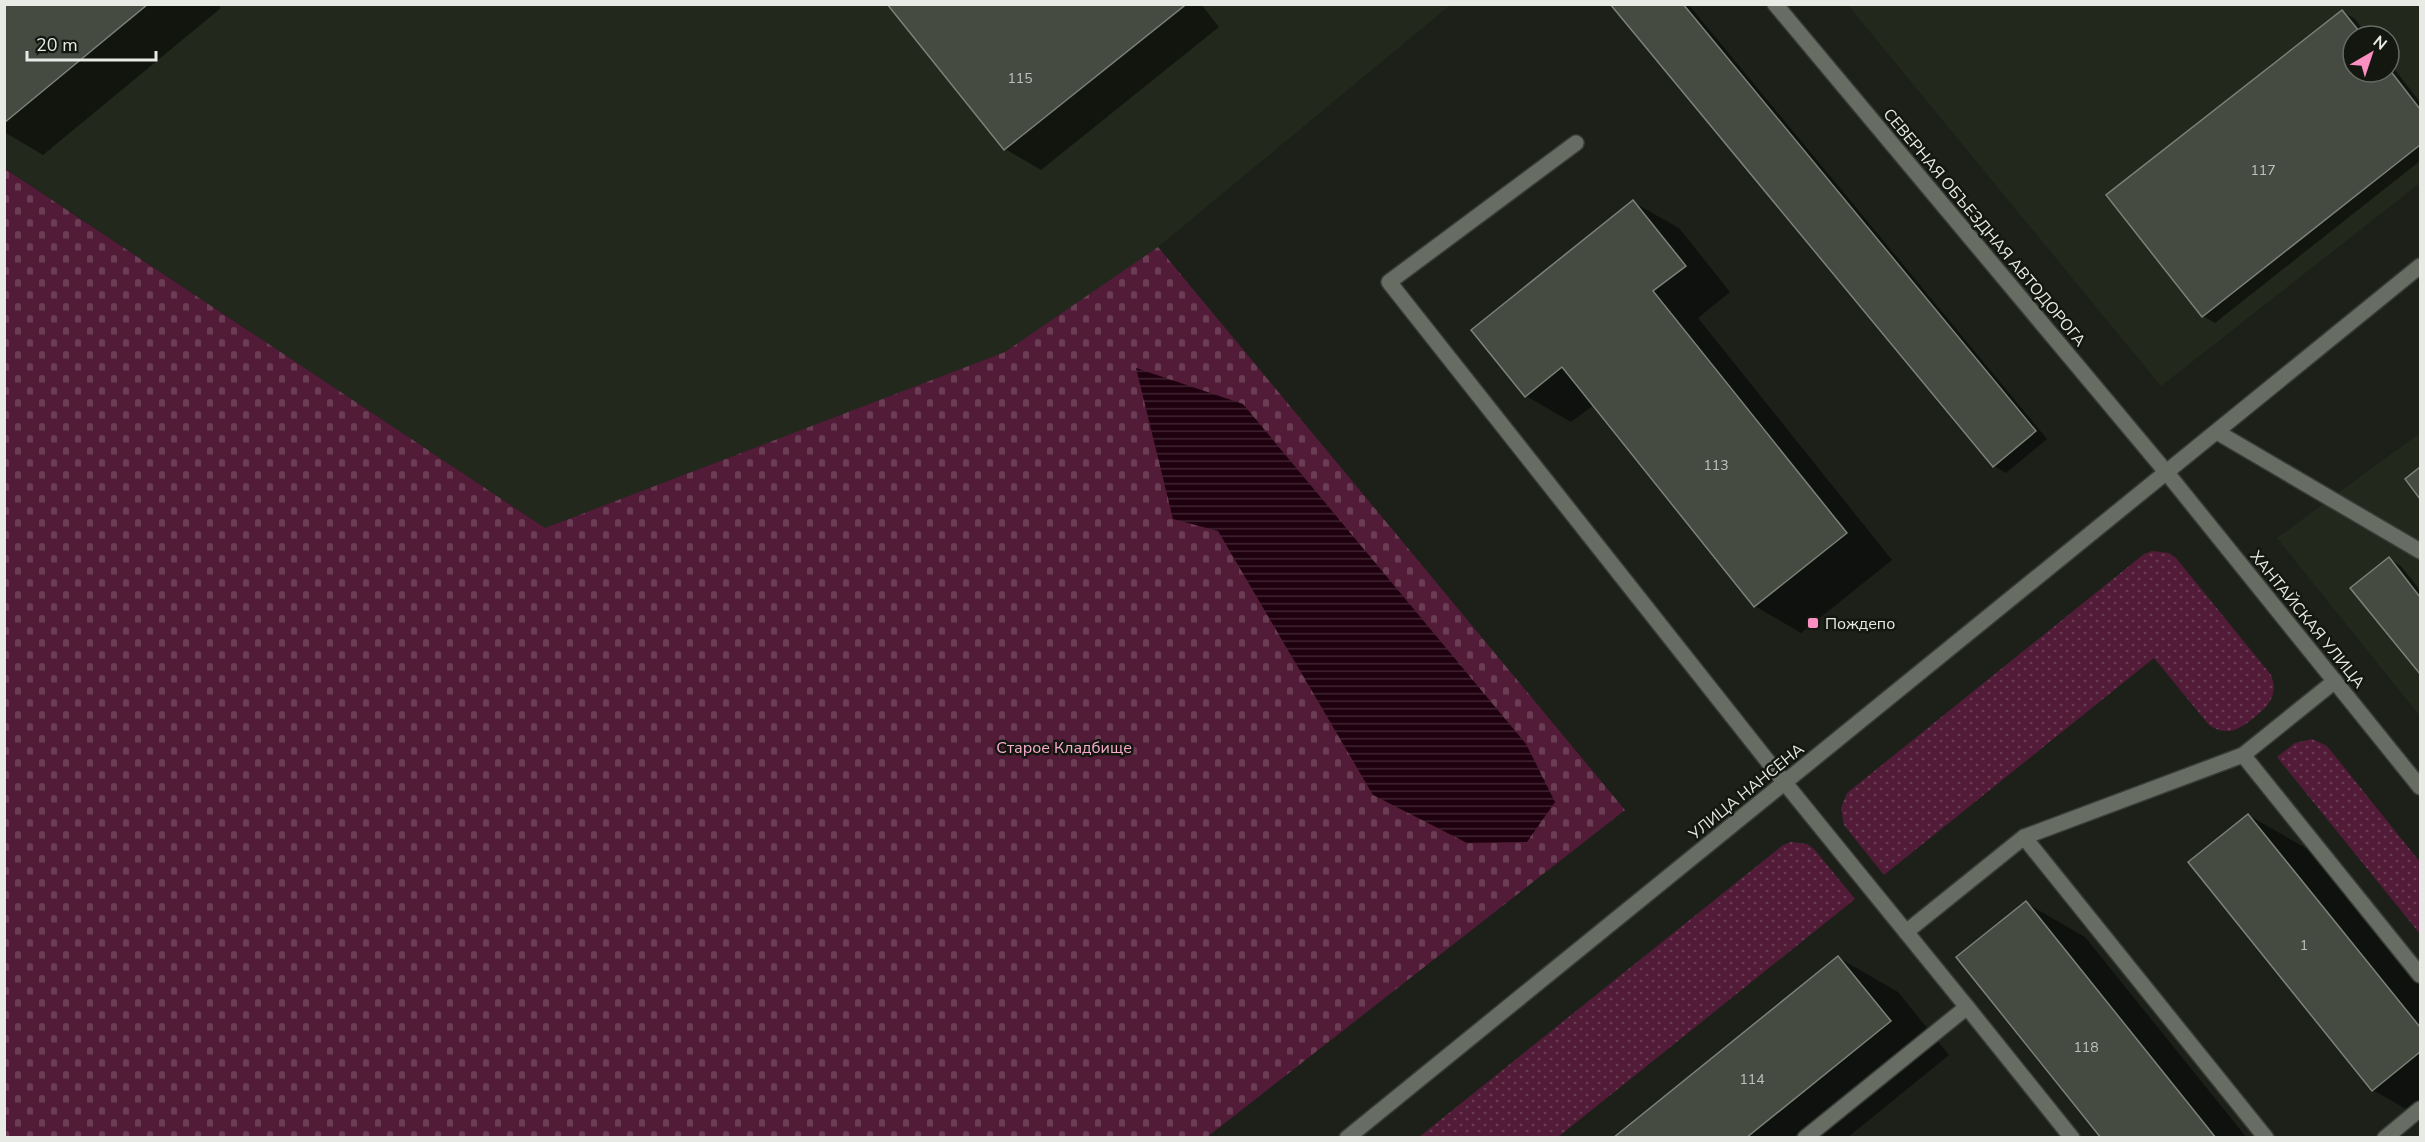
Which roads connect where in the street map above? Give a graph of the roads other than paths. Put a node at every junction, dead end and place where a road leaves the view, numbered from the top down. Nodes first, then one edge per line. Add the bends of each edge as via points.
1 (1775, 4) edge
2 (1576, 143) dead end
3 (2421, 266) edge
4 (2217, 432) junction
5 (2167, 473) junction
6 (2421, 551) edge
7 (2335, 681) junction
8 (2244, 755) junction
9 (1785, 783) junction
10 (2421, 787) edge
11 (2024, 837) junction
12 (1906, 932) junction
13 (2421, 975) edge
14 (1967, 1007) junction
15 (2421, 1109) edge
16 (1347, 1137) edge
17 (1805, 1137) edge
18 (2072, 1137) edge
19 (2266, 1137) edge
20 (2385, 1137) edge

1 - 5 street, СЕВЕРНАЯ ОБЪЕЗДНАЯ АВТОДОРОГА
2 - 9 street via 1389,282
3 - 4 street, УЛИЦА НАНСЕНА
4 - 5 street, УЛИЦА НАНСЕНА
4 - 6 street
5 - 7 street, ХАНТАЙСКАЯ УЛИЦА
5 - 9 street, УЛИЦА НАНСЕНА
7 - 8 street
7 - 10 street, ХАНТАЙСКАЯ УЛИЦА
8 - 11 street
8 - 13 street
9 - 12 street
9 - 16 street, УЛИЦА НАНСЕНА
11 - 12 street
11 - 19 street
12 - 14 street
14 - 17 street
14 - 18 street
15 - 20 street

